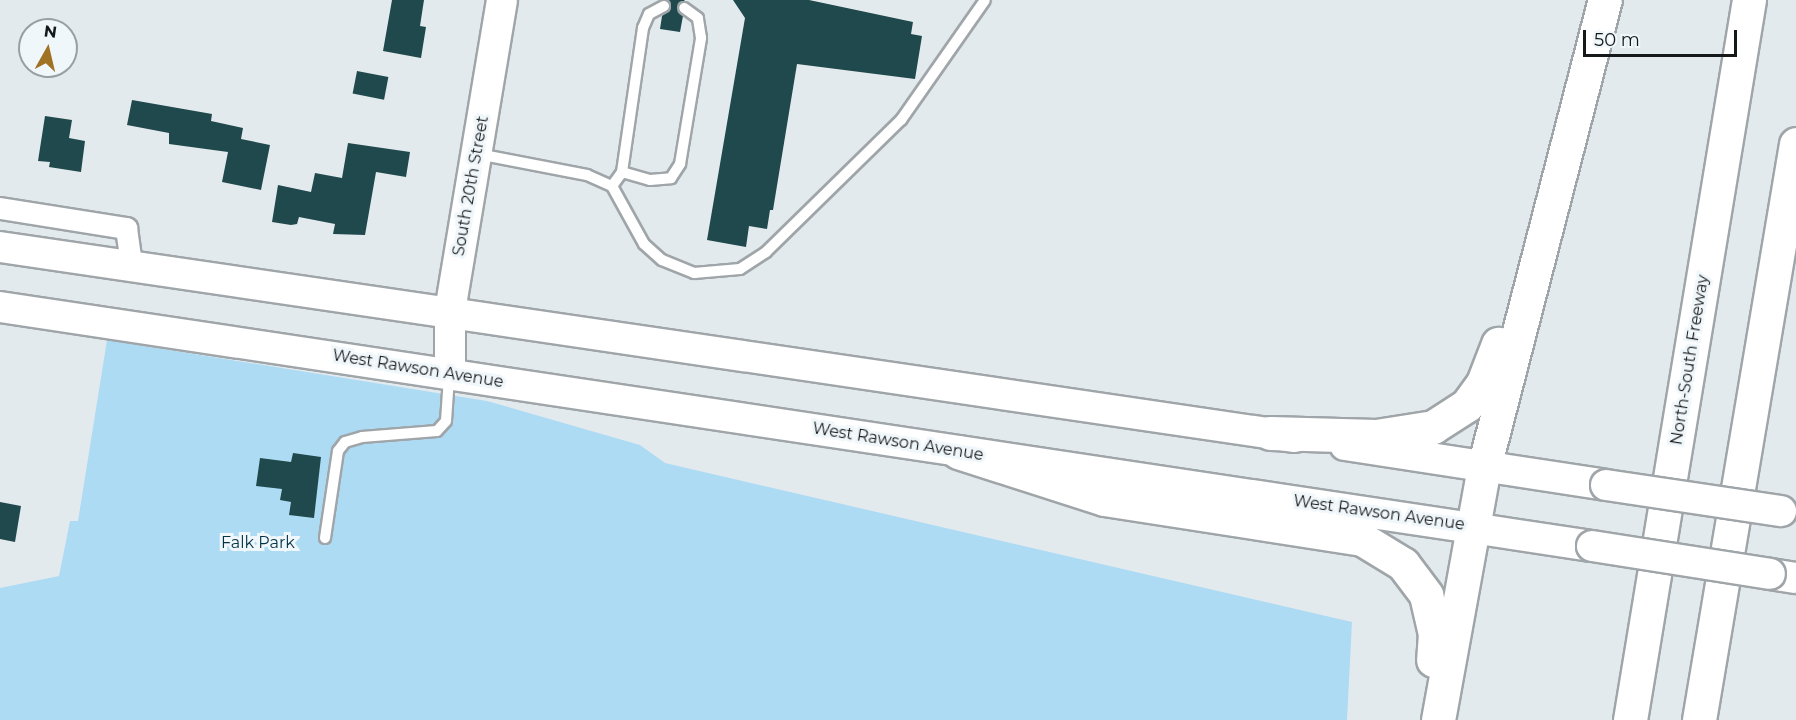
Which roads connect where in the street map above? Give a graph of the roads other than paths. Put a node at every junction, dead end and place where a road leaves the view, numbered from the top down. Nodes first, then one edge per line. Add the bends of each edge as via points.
1 (502, 0) edge
2 (985, 0) edge
3 (1605, 0) edge
4 (1749, 0) edge
5 (664, 6) dead end
6 (684, 8) dead end
7 (1796, 144) edge
8 (476, 154) junction
9 (622, 172) junction
10 (612, 186) junction
11 (0, 208) edge
12 (1542, 231) junction
13 (0, 247) edge
14 (131, 265) junction
15 (0, 307) edge
16 (450, 311) junction
17 (450, 374) junction
18 (1270, 433) junction
19 (958, 452) junction
20 (1484, 467) junction
21 (1788, 512) edge
22 (1472, 527) junction
23 (325, 538) dead end
24 (1783, 576) edge
25 (1429, 720) edge
26 (1438, 720) edge
27 (1630, 720) edge
28 (1700, 720) edge

1 - 8 main road, South 20th Street
2 - 10 lane via 901,120 766,252 740,269 694,273 662,260 644,244
3 - 12 highway
4 - 27 highway, North-South Freeway
5 - 9 lane via 649,14 643,28
6 - 9 lane via 698,18 701,38 680,164 671,178 650,180
7 - 28 highway
8 - 10 lane via 587,175
8 - 16 main road, South 20th Street
9 - 10 lane
11 - 14 street via 126,228
12 - 18 highway via 1514,290 1483,383 1451,418 1433,428 1376,436
12 - 20 highway
13 - 14 main road
14 - 16 main road
15 - 17 main road, West Rawson Avenue
16 - 17 main road, South 20th Street
16 - 18 main road
17 - 19 main road, West Rawson Avenue
17 - 23 lane via 446,421 437,431 362,437 345,442 338,451
18 - 20 main road
19 - 22 main road, West Rawson Avenue
19 - 25 highway via 1104,498 1362,539 1380,547 1415,578 1431,610 1435,633
20 - 21 main road, bridge
20 - 22 highway
22 - 24 main road, West Rawson Avenue, bridge
22 - 26 highway

